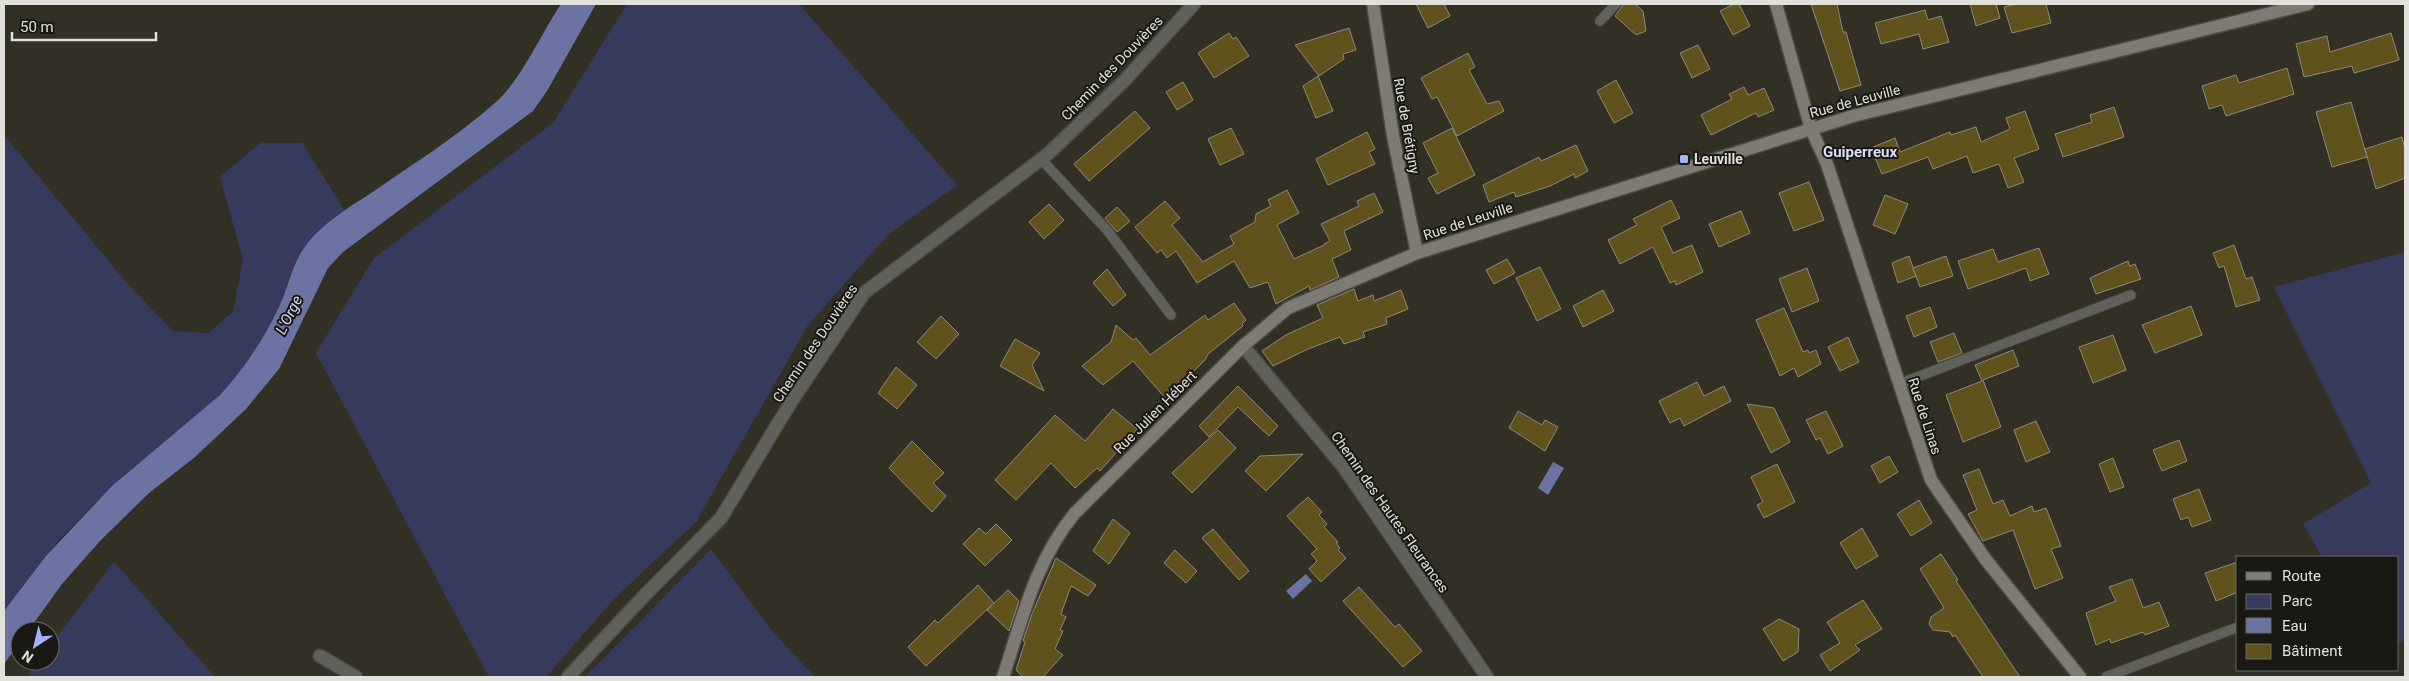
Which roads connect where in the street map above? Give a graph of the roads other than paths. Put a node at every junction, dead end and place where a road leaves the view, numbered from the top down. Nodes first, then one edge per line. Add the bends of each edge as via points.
1 (1194, 4) edge
2 (1372, 4) edge
3 (1616, 4) edge
4 (1776, 4) edge
5 (2308, 4) edge
6 (1600, 21) dead end
7 (1811, 129) junction
8 (1041, 159) junction
9 (1417, 253) junction
10 (2131, 295) dead end
11 (1171, 315) dead end
12 (1243, 346) junction
13 (1899, 384) junction
14 (2236, 628) edge
15 (320, 656) dead end
16 (356, 677) edge
17 (568, 677) edge
18 (1003, 677) edge
19 (1487, 677) edge
20 (2080, 677) edge
21 (2106, 677) edge

1 - 8 street, Chemin des Douvières via 1124,81
2 - 9 street, Rue de Brétigny via 1393,136
3 - 6 lane
4 - 7 street, Rue de Linas
5 - 7 street, Rue de Leuville
7 - 9 street, Rue de Leuville
7 - 13 street, Rue de Linas via 1827,164
8 - 11 lane via 1107,230
8 - 17 street, Chemin des Douvières via 864,293 791,402 721,518
9 - 12 street, Rue Julien Hébert via 1288,308
10 - 13 lane
12 - 18 street, Rue Julien Hébert via 1075,513 1058,534 1044,558
12 - 19 street, Chemin des Hautes Fleurances via 1345,469
13 - 20 street, Rue de Linas via 1931,480 1986,560
14 - 21 lane
15 - 16 street

